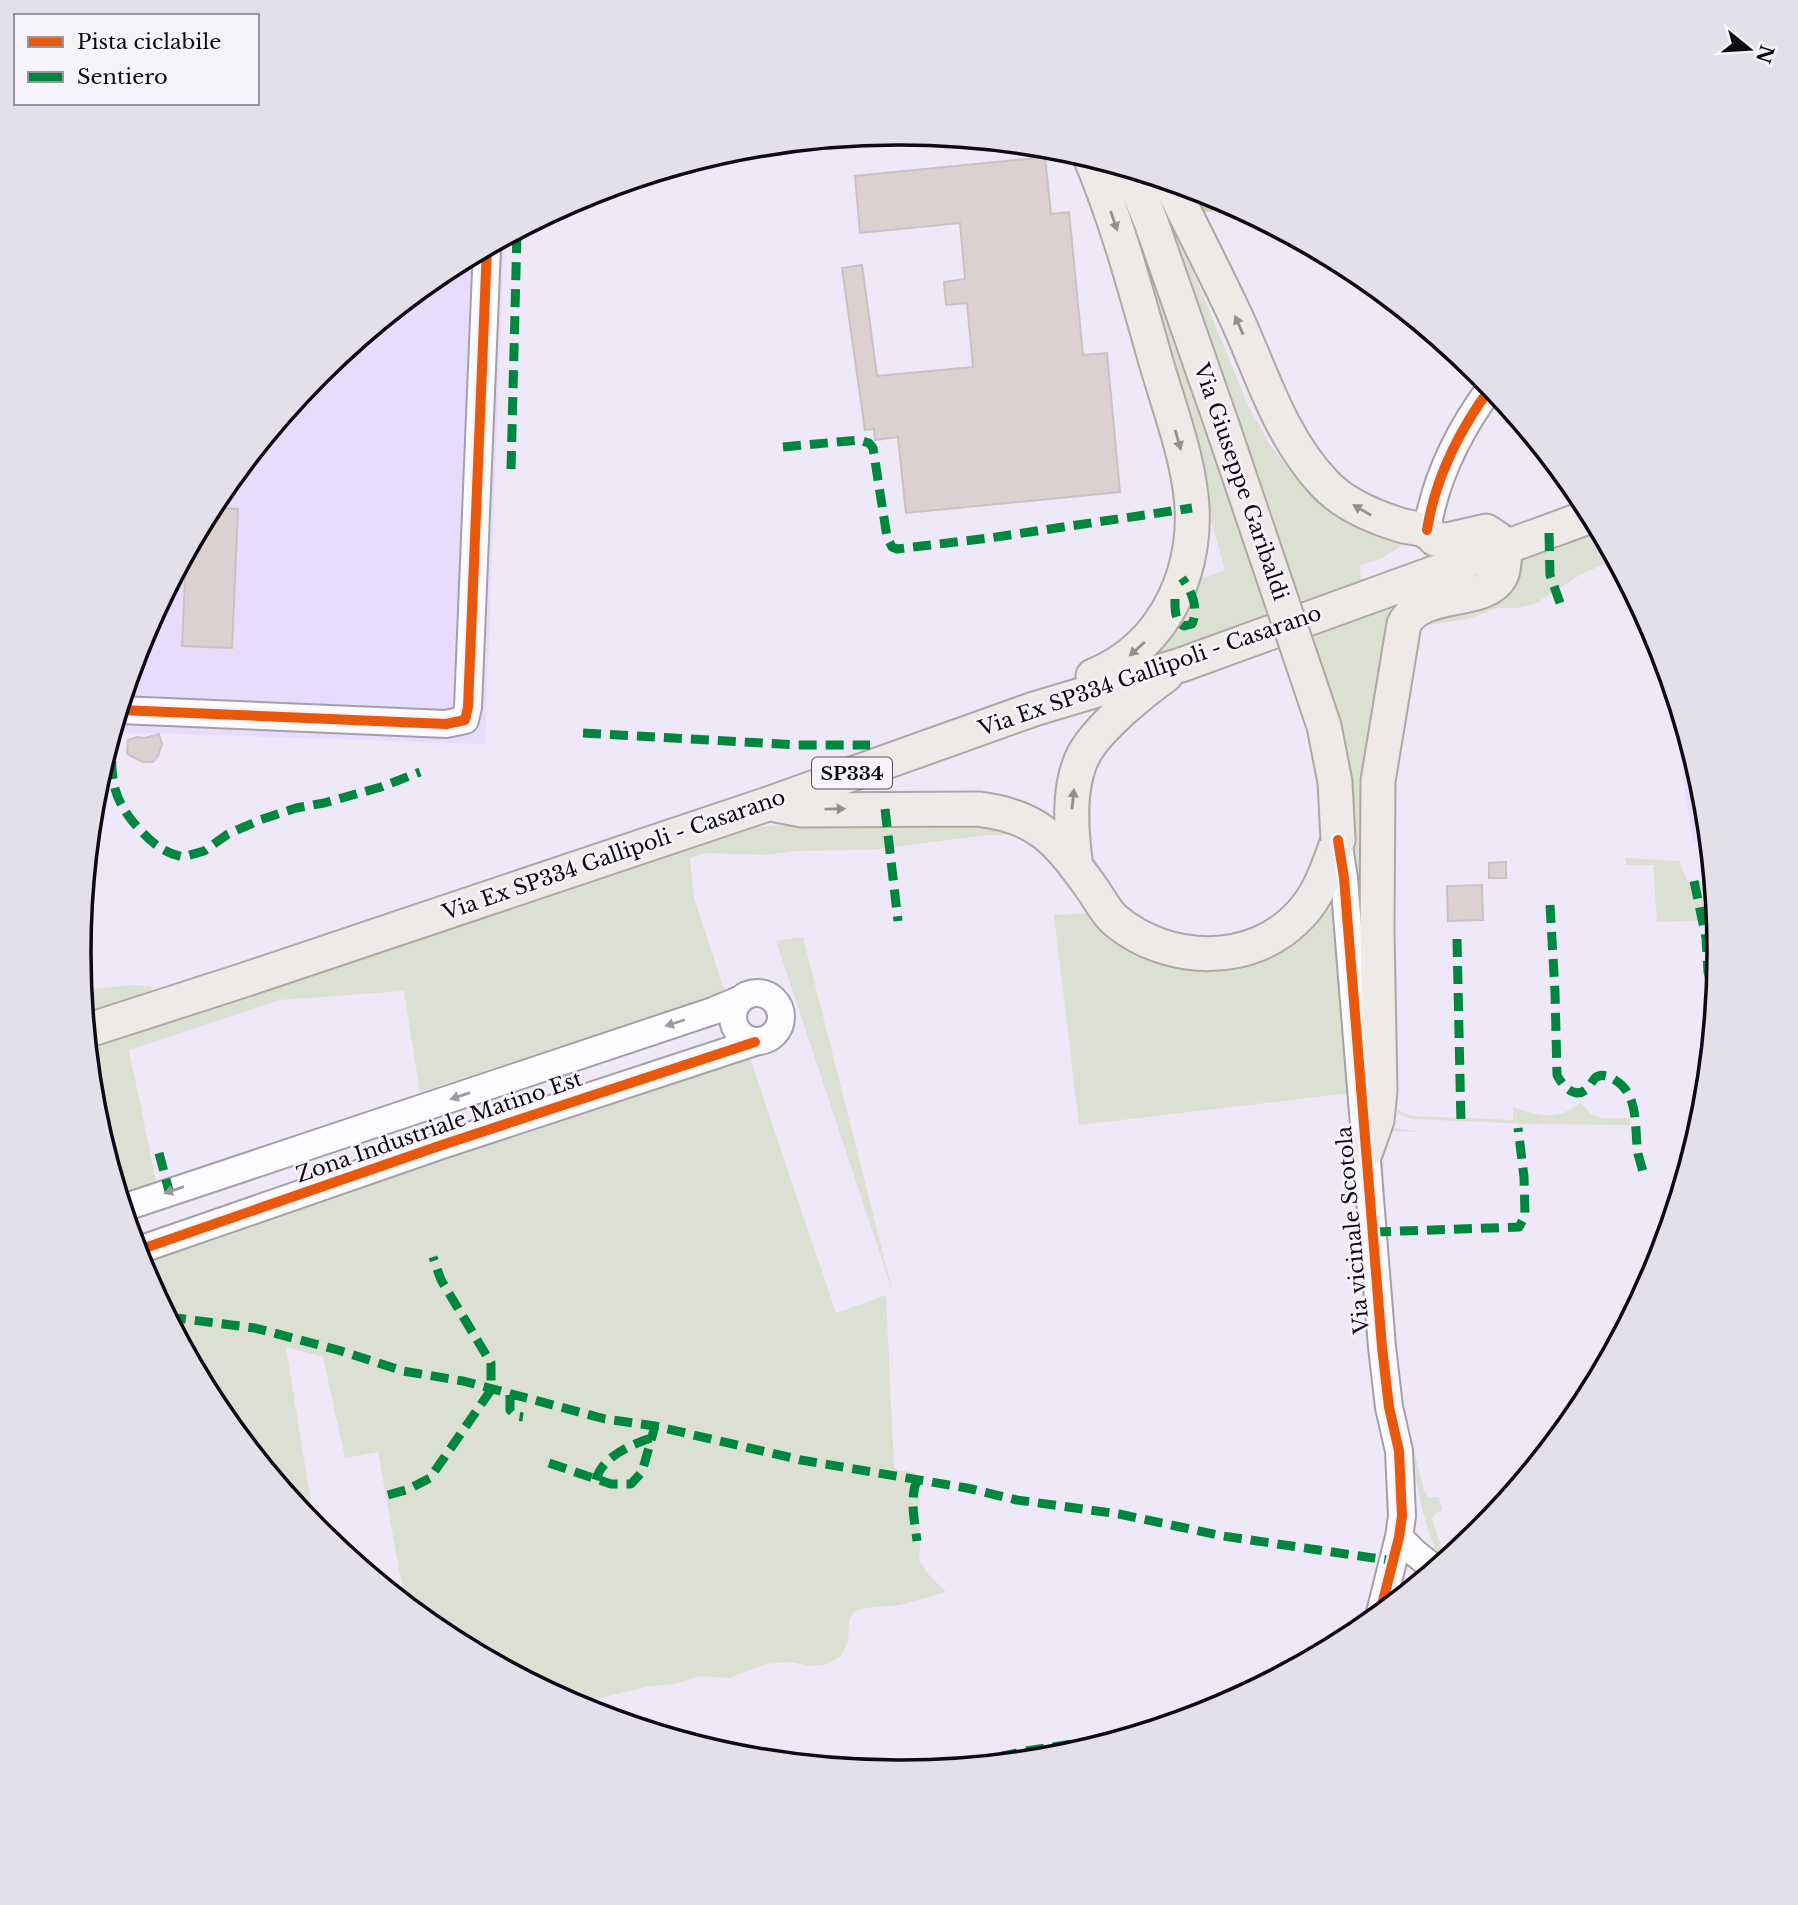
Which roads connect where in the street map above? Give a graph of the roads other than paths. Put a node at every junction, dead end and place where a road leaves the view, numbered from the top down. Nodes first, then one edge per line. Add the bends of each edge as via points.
1 (1094, 169) edge
2 (1134, 180) edge
3 (1175, 193) edge
4 (487, 258) edge
5 (1485, 397) edge
6 (1581, 520) edge
7 (1427, 530) junction
8 (1505, 548) junction
9 (1181, 664) junction
10 (1034, 709) junction
11 (129, 710) edge
12 (768, 804) junction
13 (1338, 840) junction
14 (1076, 867) junction
15 (739, 1000) junction
16 (94, 1026) edge
17 (755, 1042) junction
18 (532, 1071) junction
19 (544, 1111) junction
20 (1366, 1151) junction
21 (222, 1174) junction
22 (132, 1205) edge
23 (237, 1217) junction
24 (147, 1247) edge
25 (1399, 1537) junction
26 (1428, 1563) edge
27 (1384, 1599) edge

1 -> 10 main road via 1123,250 1190,487 1192,542 1175,599 1156,631 1112,668 1054,691
2 - 13 main road, Via Giuseppe Garibaldi, bridge via 1324,726 1335,782
7 -> 3 main road via 1400,526 1360,509 1325,485 1302,456 1282,424
4 - 11 street via 465,720 446,724
5 - 7 street via 1447,464
6 - 8 main road, Via Ex SP334 Gallipoli - Casarano / SP334
7 - 8 main road via 1435,539 1447,540 1486,531
8 - 9 main road, Via Ex SP334 Gallipoli - Casarano / SP334
8 - 20 main road via 1501,576 1487,589 1423,606 1409,614 1404,624 1378,781 1380,1091 1377,1120
9 - 10 main road, Via Ex SP334 Gallipoli - Casarano / SP334
14 -> 9 main road via 1071,822 1084,755 1146,690
10 - 12 main road, Via Ex SP334 Gallipoli - Casarano / SP334
12 -> 14 main road via 802,810 978,809 1005,813 1028,821 1060,846
12 - 16 main road, Via Ex SP334 Gallipoli - Casarano / SP334
13 - 14 main road via 1320,889 1300,916 1278,934 1231,954 1205,955 1147,942 1114,920
13 - 20 street, Via vicinale Scotola
15 - 17 street via 734,1009 736,1030
15 - 17 street, Zona Industriale Matino Est via 762,993 779,1008 777,1030 768,1039
15 -> 18 street, Zona Industriale Matino Est
17 - 19 street, Zona Industriale Matino Est
18 - 19 street
18 -> 21 street, Zona Industriale Matino Est
19 - 23 street, Zona Industriale Matino Est
20 - 25 street, Via vicinale Scotola via 1382,1347 1401,1475
21 -> 22 street, Zona Industriale Matino Est
21 - 23 street
23 - 24 street, Zona Industriale Matino Est
25 - 26 street
25 - 27 street, Via vicinale Scotola

